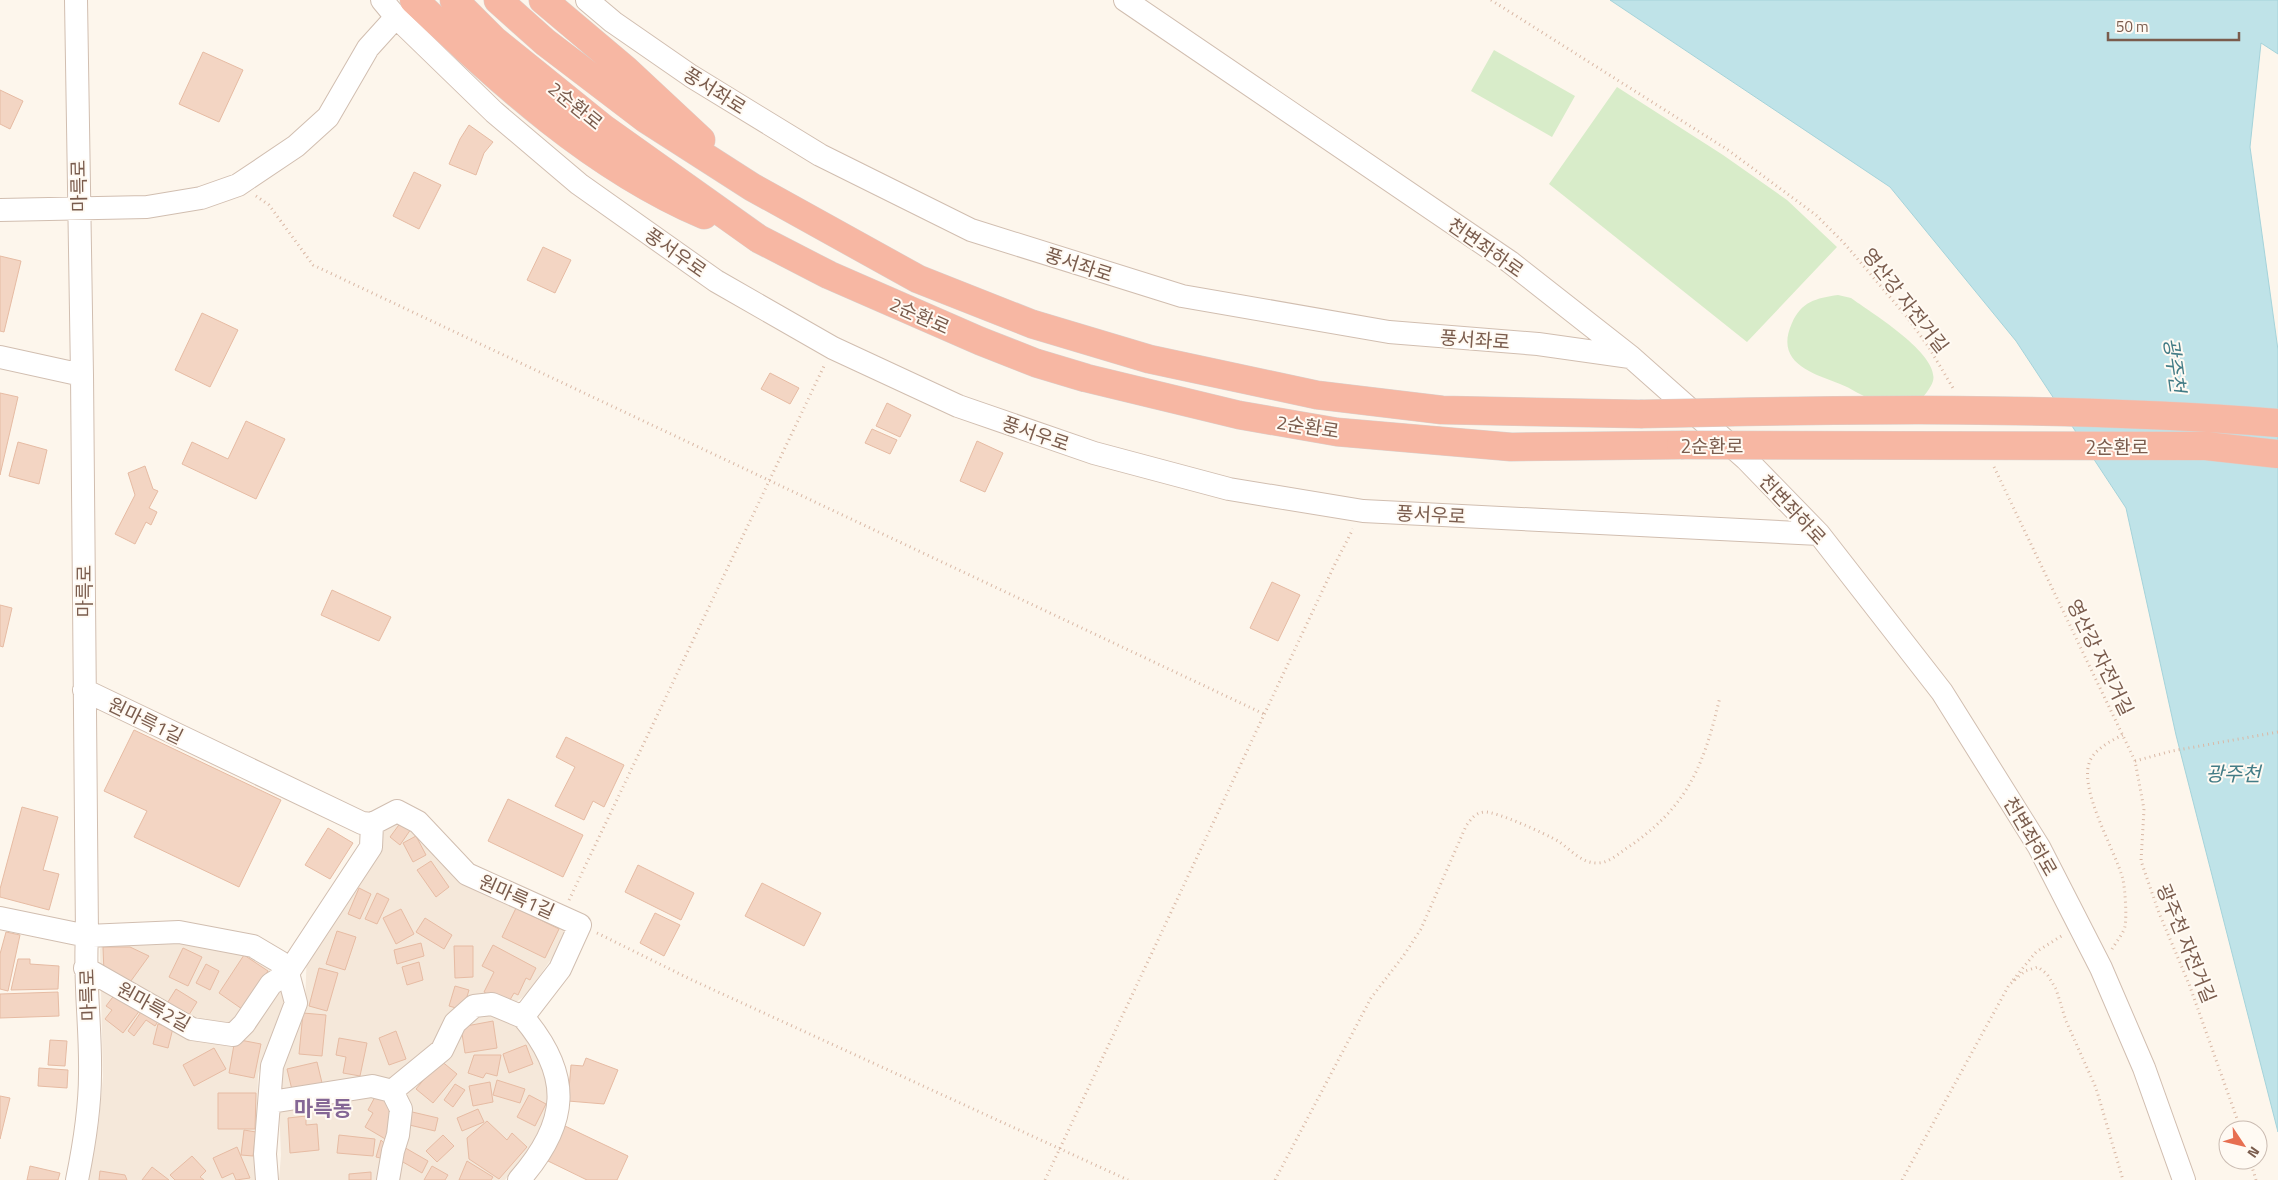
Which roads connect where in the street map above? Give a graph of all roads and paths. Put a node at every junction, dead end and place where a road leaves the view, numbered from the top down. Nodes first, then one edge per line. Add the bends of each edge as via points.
1 (76, 0) edge
2 (382, 0) edge
3 (454, 0) edge
4 (498, 0) edge
5 (544, 0) edge
6 (587, 0) edge
7 (1125, 0) edge
8 (1491, 0) edge
9 (405, 9) edge
10 (238, 185) junction
11 (752, 187) junction
12 (78, 209) junction
13 (0, 210) edge
14 (759, 239) junction
15 (833, 348) junction
16 (0, 357) edge
17 (1631, 357) junction
18 (82, 375) junction
19 (1956, 393) dead end
20 (2278, 423) edge
21 (2278, 454) edge
22 (1991, 462) dead end
23 (770, 480) junction
24 (1363, 511) junction
25 (1819, 534) junction
26 (84, 690) junction
27 (1720, 697) dead end
28 (1264, 714) junction
29 (2278, 732) edge
30 (2123, 735) junction
31 (2135, 761) junction
32 (372, 824) junction
33 (0, 918) edge
34 (571, 920) junction
35 (2081, 926) junction
36 (87, 936) junction
37 (85, 968) junction
38 (2101, 968) junction
39 (288, 973) junction
40 (2009, 985) junction
41 (523, 1017) junction
42 (392, 1091) junction
43 (271, 1102) junction
44 (2237, 1120) edge
45 (1060, 1149) junction
46 (263, 1179) edge
47 (77, 1180) edge
48 (388, 1180) edge
49 (519, 1180) edge
50 (1045, 1180) edge
51 (1128, 1180) edge
52 (1275, 1180) edge
53 (1902, 1180) edge
54 (2123, 1180) edge
55 (2184, 1180) edge

1 - 12 street, 마륵로
2 - 9 street, 풍서우로
3 - 14 highway, 2순환로 via 494,40 603,128
4 - 11 highway, 2순환로 via 545,42 646,120
5 - 11 highway via 626,70
6 - 17 street, 풍서좌로 via 691,76 820,156 971,230 1182,296 1389,332 1538,344
7 - 17 street, 천변좌하로 via 1510,262
8 - 19 path, 영산강 자전거길 via 1728,150 1816,215 1906,316
9 - 10 street via 368,48 328,117 296,146
9 - 14 highway via 483,66 558,128 652,190
9 - 15 street, 풍서우로 via 494,112 580,184 716,281
10 - 12 street via 201,198 147,206
10 - 23 path via 269,205 313,265
11 - 20 highway, 2순환로, bridge via 918,279 1032,324 1149,359 1317,395 1442,410 1640,414 1961,411 2171,414
12 - 13 street
12 - 18 street, 마륵로
14 - 21 highway, 2순환로, bridge via 829,275 1036,363 1240,415 1337,432 1511,447 2206,446
15 - 23 path
15 - 24 street, 풍서우로 via 958,406 1094,453 1230,489
16 - 18 street
17 - 25 street, 천변좌하로 via 1746,459
18 - 26 street, 마륵로
22 - 30 path, 영산강 자전거길
23 - 28 path
23 - 34 path
24 - 25 street, 풍서우로
24 - 28 path
25 - 35 street, 천변좌하로 via 1942,692 2039,847
26 - 32 street, 원마륵1길 via 362,823
26 - 36 street, 마륵로
27 - 52 path via 1710,738 1687,791 1665,817 1607,862 1584,860 1536,830 1485,812 1475,815 1466,826 1421,929 1371,998
28 - 45 path
29 - 31 path
30 - 31 path, 영산강 자전거길
30 - 38 path via 2111,740 2092,757 2086,778 2089,796 2124,881 2125,926
31 - 44 path, 광주천 자전거길 via 2144,809 2141,861
32 - 34 street, 원마륵1길 via 397,810 418,822 467,874
32 - 39 street via 371,848
33 - 36 street
34 - 41 street via 560,969
34 - 45 path via 692,980
35 - 38 street, 천변좌하로
35 - 40 path via 2036,952
36 - 37 street, 마륵로
36 - 39 street via 179,932 253,946 280,962
37 - 39 street, 원마륵2길 via 192,1029 233,1035 271,984
37 - 47 street, 마륵로 via 90,1074
38 - 55 street, 천변좌하로 via 2144,1068
39 - 43 street via 296,1003 272,1066
40 - 53 path
40 - 54 path via 2025,971 2038,967 2047,974 2056,989 2066,1021 2096,1088
41 - 42 street via 492,1004 474,1006 455,1023 442,1050
41 - 49 street via 538,1035 554,1064 560,1094 552,1132
42 - 43 street via 372,1086
42 - 48 street via 401,1109
43 - 46 street
45 - 50 path
45 - 51 path

